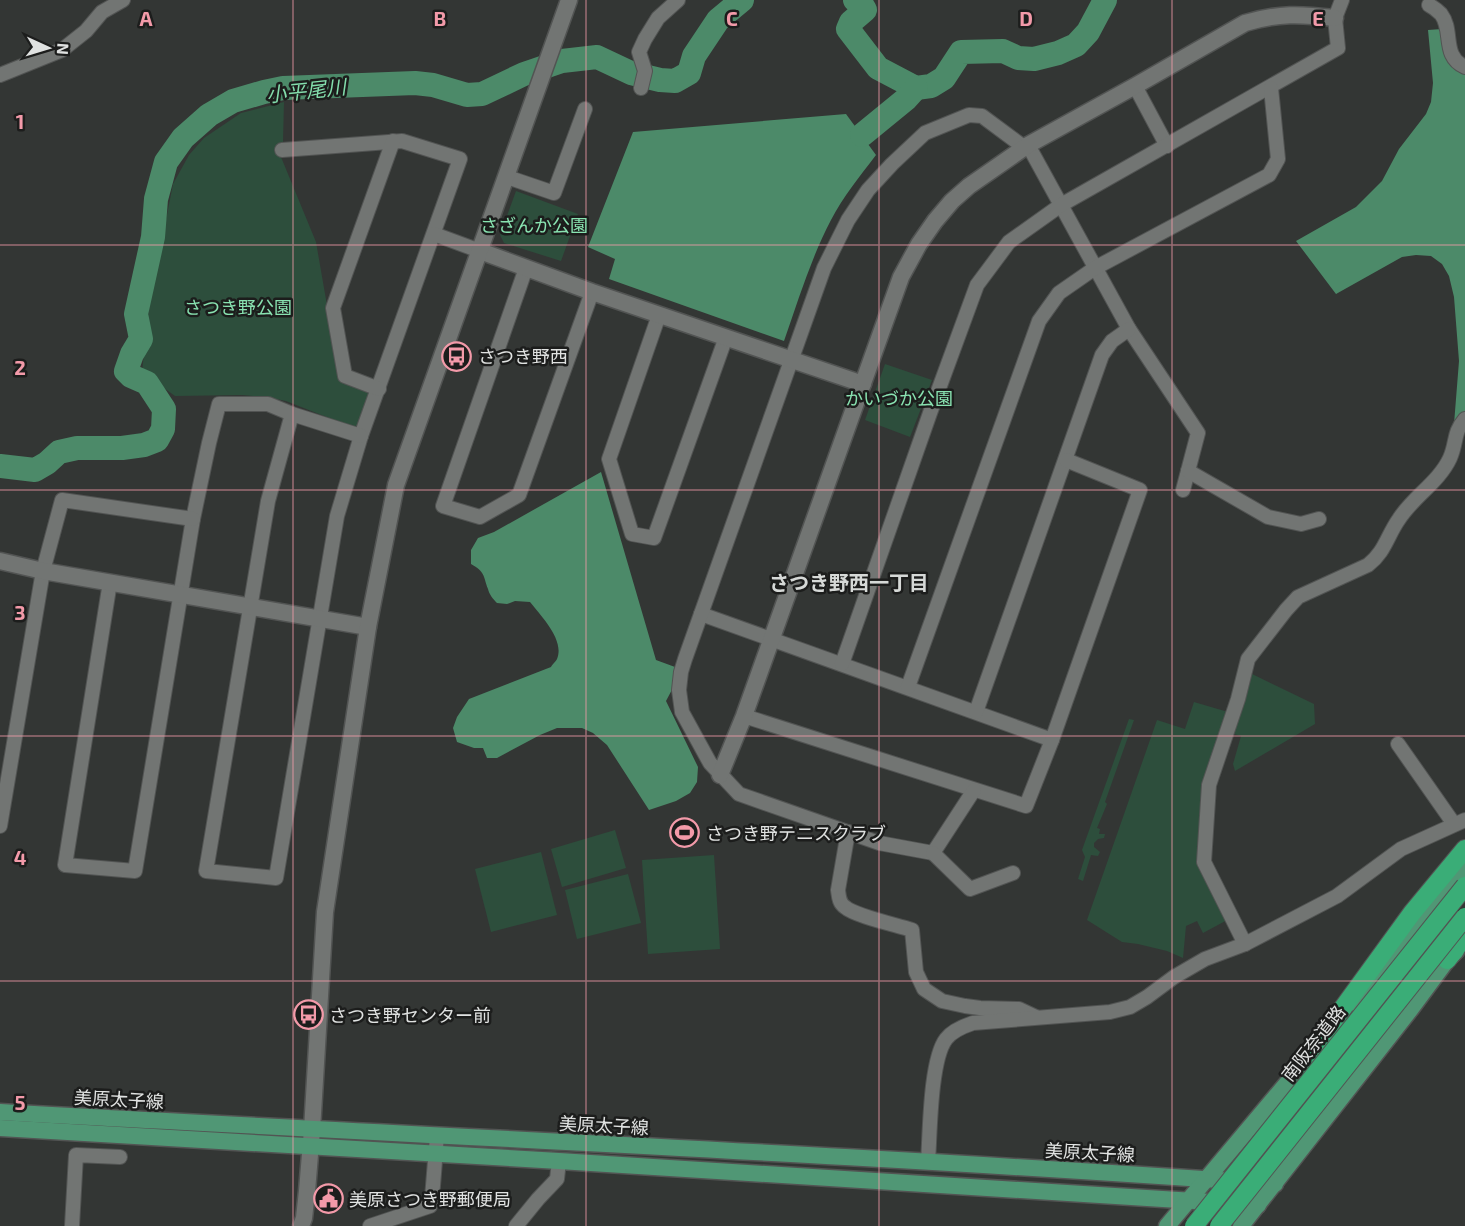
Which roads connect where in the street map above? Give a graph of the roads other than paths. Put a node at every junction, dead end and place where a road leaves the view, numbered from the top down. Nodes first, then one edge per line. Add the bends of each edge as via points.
1 (123, 0) edge
2 (569, 0) edge
3 (678, 0) edge
4 (1342, 0) edge
5 (1429, 5) dead end
6 (1335, 18) junction
7 (1465, 67) edge
8 (0, 75) edge
9 (1135, 86) junction
10 (1271, 87) junction
11 (641, 88) dead end
12 (585, 110) dead end
13 (393, 141) junction
14 (1167, 146) junction
15 (1027, 147) junction
16 (282, 150) dead end
17 (507, 177) junction
18 (1061, 205) junction
19 (434, 234) junction
20 (480, 251) junction
21 (526, 268) junction
22 (1095, 268) junction
23 (592, 292) junction
24 (659, 315) junction
25 (1129, 329) junction
26 (726, 338) junction
27 (791, 360) junction
28 (862, 384) junction
29 (379, 388) junction
30 (292, 414) junction
31 (1465, 419) edge
32 (361, 436) junction
33 (1066, 460) junction
34 (1188, 471) junction
35 (1183, 490) dead end
36 (193, 519) junction
37 (1319, 519) dead end
38 (0, 561) edge
39 (43, 571) junction
40 (110, 582) junction
41 (181, 594) junction
42 (251, 605) junction
43 (701, 614) junction
44 (319, 619) junction
45 (368, 627) junction
46 (771, 638) junction
47 (842, 664) junction
48 (908, 687) junction
49 (976, 712) junction
50 (744, 716) junction
51 (1052, 740) junction
52 (1398, 744) dead end
53 (720, 775) junction
54 (3, 785) edge
55 (974, 790) junction
56 (1460, 822) edge
57 (0, 826) edge
58 (848, 832) junction
59 (1465, 849) edge
60 (933, 853) junction
61 (1465, 868) edge
62 (1013, 873) dead end
63 (1465, 886) edge
64 (1465, 917) edge
65 (1465, 936) edge
66 (1465, 942) edge
67 (1245, 944) junction
68 (1447, 960) junction
69 (1036, 1017) junction
70 (1300, 1067) junction
71 (0, 1112) edge
72 (0, 1128) edge
73 (437, 1136) junction
74 (311, 1138) junction
75 (436, 1154) junction
76 (120, 1157) dead end
77 (559, 1161) junction
78 (928, 1162) junction
79 (1207, 1179) junction
80 (1275, 1184) junction
81 (1188, 1200) junction
82 (1258, 1205) junction
83 (72, 1226) edge
84 (301, 1226) edge
85 (370, 1226) edge
86 (516, 1226) edge
87 (1167, 1226) edge
88 (1194, 1226) edge
89 (1220, 1226) edge
90 (1241, 1226) edge

1 - 8 street via 102,12 62,50
2 - 17 street
3 - 11 street via 658,18 639,52 645,71
4 - 6 street
5 - 7 street via 1441,14 1451,55
6 - 9 street via 1289,14 1245,23
6 - 10 street via 1338,48
9 - 14 street
9 - 15 street
10 - 14 street
10 - 22 street via 1278,159 1269,175
12 - 17 street via 554,193
13 - 16 street
13 - 19 street via 460,159
13 - 29 street via 333,308 345,376
14 - 18 street
15 - 18 street
15 - 27 street via 981,116 969,115 925,133 891,164 848,220 824,268
15 - 28 street via 969,186 934,220 901,277
17 - 20 street
18 - 22 street
18 - 47 street via 1009,242 977,285
19 - 20 street
19 - 29 street
20 - 21 street
20 - 45 street via 396,485
21 - 23 street
21 - 23 street via 443,506 480,517 519,495
22 - 25 street
22 - 48 street via 1059,293 1039,321
23 - 24 street
24 - 26 street
24 - 26 street via 609,459 632,534 654,538
25 - 33 street via 1112,341 1102,355
25 - 34 street via 1198,433
26 - 27 street
27 - 28 street
27 - 43 street
28 - 46 street
29 - 32 street
30 - 32 street
30 - 36 street via 268,404 219,404
30 - 42 street via 268,501
31 - 67 street via 1458,428 1450,458 1406,508 1378,557 1362,569 1298,597 1248,659 1209,785 1204,862
32 - 44 street via 337,516
33 - 49 street
33 - 51 street via 1140,490
34 - 35 street
34 - 37 street via 1268,517 1301,524
36 - 39 street via 62,500
36 - 41 street
38 - 39 street
39 - 40 street
39 - 54 street
40 - 41 street
40 - 41 street via 65,865 135,871
41 - 42 street
42 - 44 street
42 - 44 street via 206,871 276,878
43 - 46 street
43 - 53 street via 684,659 679,690 682,712
44 - 45 street
45 - 74 street via 325,912
46 - 47 street
46 - 50 street
47 - 48 street
48 - 49 street
49 - 51 street
50 - 53 street
50 - 55 street
51 - 55 street via 1026,806
52 - 56 street
53 - 58 street via 739,794
54 - 57 street
55 - 60 street
56 - 67 street via 1401,849 1336,896
58 - 60 street via 879,843
58 - 69 street via 839,898 853,912 912,930 916,972 924,989 953,1003 1019,1009
59 - 70 highway via 1412,913
60 - 62 street via 970,889
61 - 70 main road via 1394,959
63 - 88 highway, 南阪奈道路, bridge
64 - 89 highway, bridge
65 - 68 highway
66 - 68 main road
67 - 69 street via 1205,959 1130,1007
68 - 80 main road
69 - 78 street via 974,1023 946,1039 935,1074
70 - 79 main road
71 - 74 main road, 美原太子線
72 - 74 main road, 美原太子線
73 - 74 main road, 美原太子線
73 - 75 street
73 - 78 main road, 美原太子線
74 - 75 main road, 美原太子線
74 - 84 street
75 - 77 main road, 美原太子線
75 - 85 street via 430,1206
76 - 83 street via 76,1155
77 - 81 main road, 美原太子線
77 - 86 street via 557,1179
78 - 79 main road, 美原太子線
79 - 80 main road, 美原太子線
79 - 81 main road
80 - 82 main road
81 - 82 main road, 美原太子線
81 - 87 main road
82 - 90 main road

